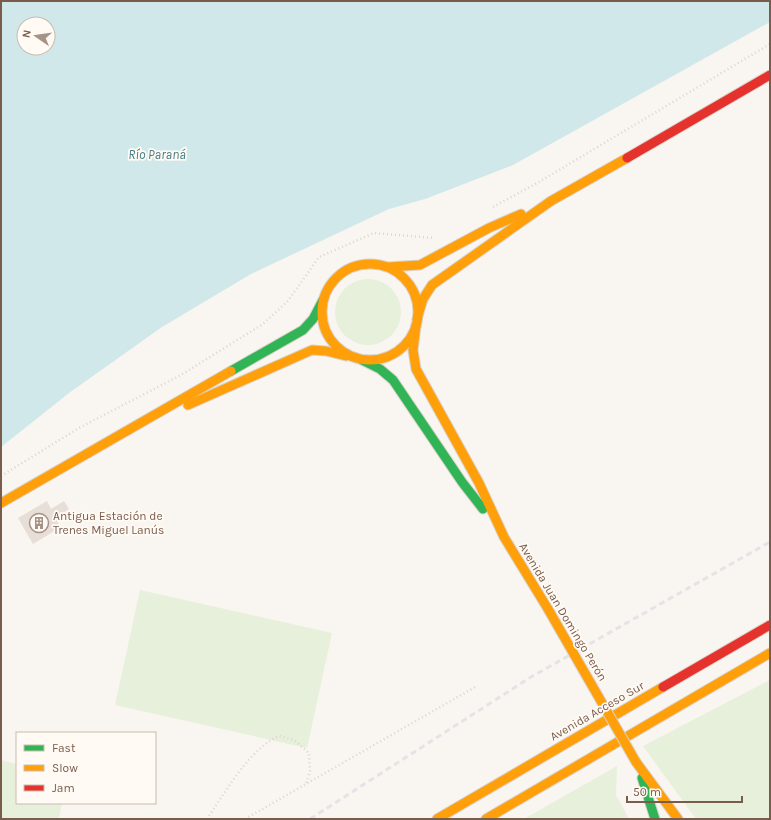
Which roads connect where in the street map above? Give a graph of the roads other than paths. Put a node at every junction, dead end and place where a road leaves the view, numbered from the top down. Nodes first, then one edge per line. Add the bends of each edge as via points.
1 (770, 75) edge
2 (551, 201) junction
3 (388, 267) junction
4 (323, 300) junction
5 (417, 322) junction
6 (350, 356) junction
7 (361, 360) junction
8 (142, 423) junction
9 (1, 503) edge
10 (504, 536) junction
11 (770, 624) edge
12 (770, 653) edge
13 (636, 762) junction
14 (437, 819) edge
15 (486, 819) edge
16 (655, 819) edge
17 (678, 819) edge

1 - 2 main road
2 - 3 main road via 489,228 420,265
2 - 5 main road via 432,285 423,299
3 - 4 main road via 372,264 356,266 341,273 330,285
3 - 5 main road via 412,288 417,303
4 - 6 main road via 323,326 334,344
4 - 8 main road via 313,319 303,330 179,398
5 - 7 main road via 410,339 400,350 388,357
5 - 10 main road via 413,350 416,369 479,483
6 - 7 main road
6 - 8 main road via 312,350
7 - 10 main road via 380,369 393,380 462,482
8 - 9 main road
10 - 13 main road, Avenida Juan Domingo Perón, bridge
11 - 14 main road, Avenida Acceso Sur
12 - 15 main road
13 - 16 main road, Avenida Juan Domingo Perón
13 - 17 main road, Avenida Juan Domingo Perón

